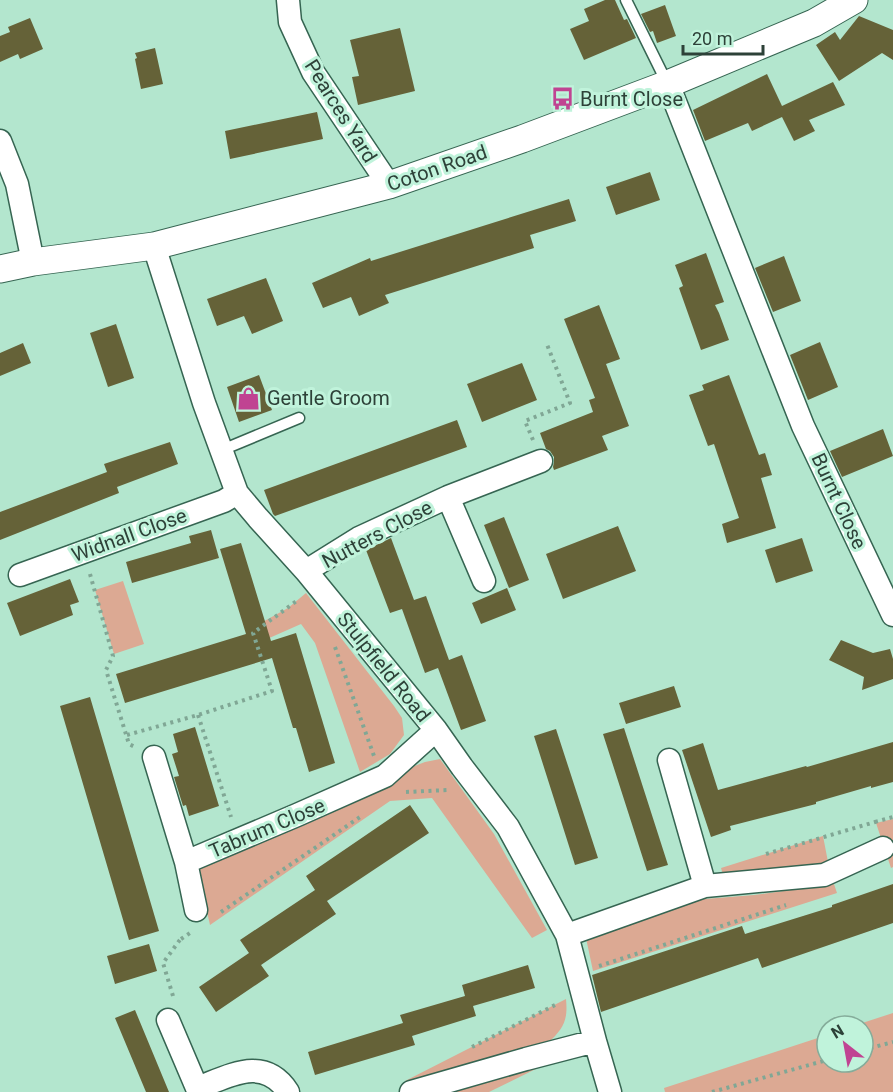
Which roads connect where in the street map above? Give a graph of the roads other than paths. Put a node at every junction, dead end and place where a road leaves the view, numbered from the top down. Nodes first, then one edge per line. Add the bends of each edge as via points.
1 (288, 0) edge
2 (626, 0) edge
3 (854, 0) edge
4 (668, 84) junction
5 (0, 141) edge
6 (389, 185) junction
7 (154, 246) junction
8 (33, 262) junction
9 (0, 269) edge
10 (299, 418) dead end
11 (222, 450) junction
12 (541, 461) road end
13 (237, 493) junction
14 (448, 497) junction
15 (306, 572) junction
16 (20, 575) dead end
17 (484, 581) dead end
18 (893, 615) edge
19 (436, 730) junction
20 (154, 757) road end
21 (669, 760) dead end
22 (883, 848) dead end
23 (186, 862) junction
24 (705, 886) junction
25 (196, 910) road end
26 (567, 935) junction
27 (168, 1020) road end
28 (595, 1041) junction
29 (288, 1092) edge
30 (411, 1092) edge
31 (610, 1092) edge

1 - 6 street, Pearces Yard via 291,22 313,72
2 - 4 lane
3 - 4 street, Coton Road via 814,23
4 - 6 street, Coton Road
4 - 18 street, Burnt Close via 803,426
5 - 8 street via 17,184
6 - 7 street, Coton Road
7 - 8 street, Coton Road
7 - 11 street, Stulpfield Road
8 - 9 street, Coton Road
10 - 11 lane
11 - 13 street, Stulpfield Road
12 - 14 street, Nutters Close
13 - 15 street, Stulpfield Road
13 - 16 street, Widnall Close
14 - 15 street, Nutters Close via 359,538
14 - 17 street, Nutters Close
15 - 19 street, Stulpfield Road
19 - 23 street, Tabrum Close via 385,776
19 - 26 street, Stulpfield Road via 508,826
20 - 23 street, Tabrum Close
21 - 24 street
22 - 24 street via 824,875
23 - 25 street
24 - 26 street
26 - 28 street, Stulpfield Road
27 - 29 street via 197,1088 241,1071 265,1071
28 - 30 street
28 - 31 street, Stulpfield Road

